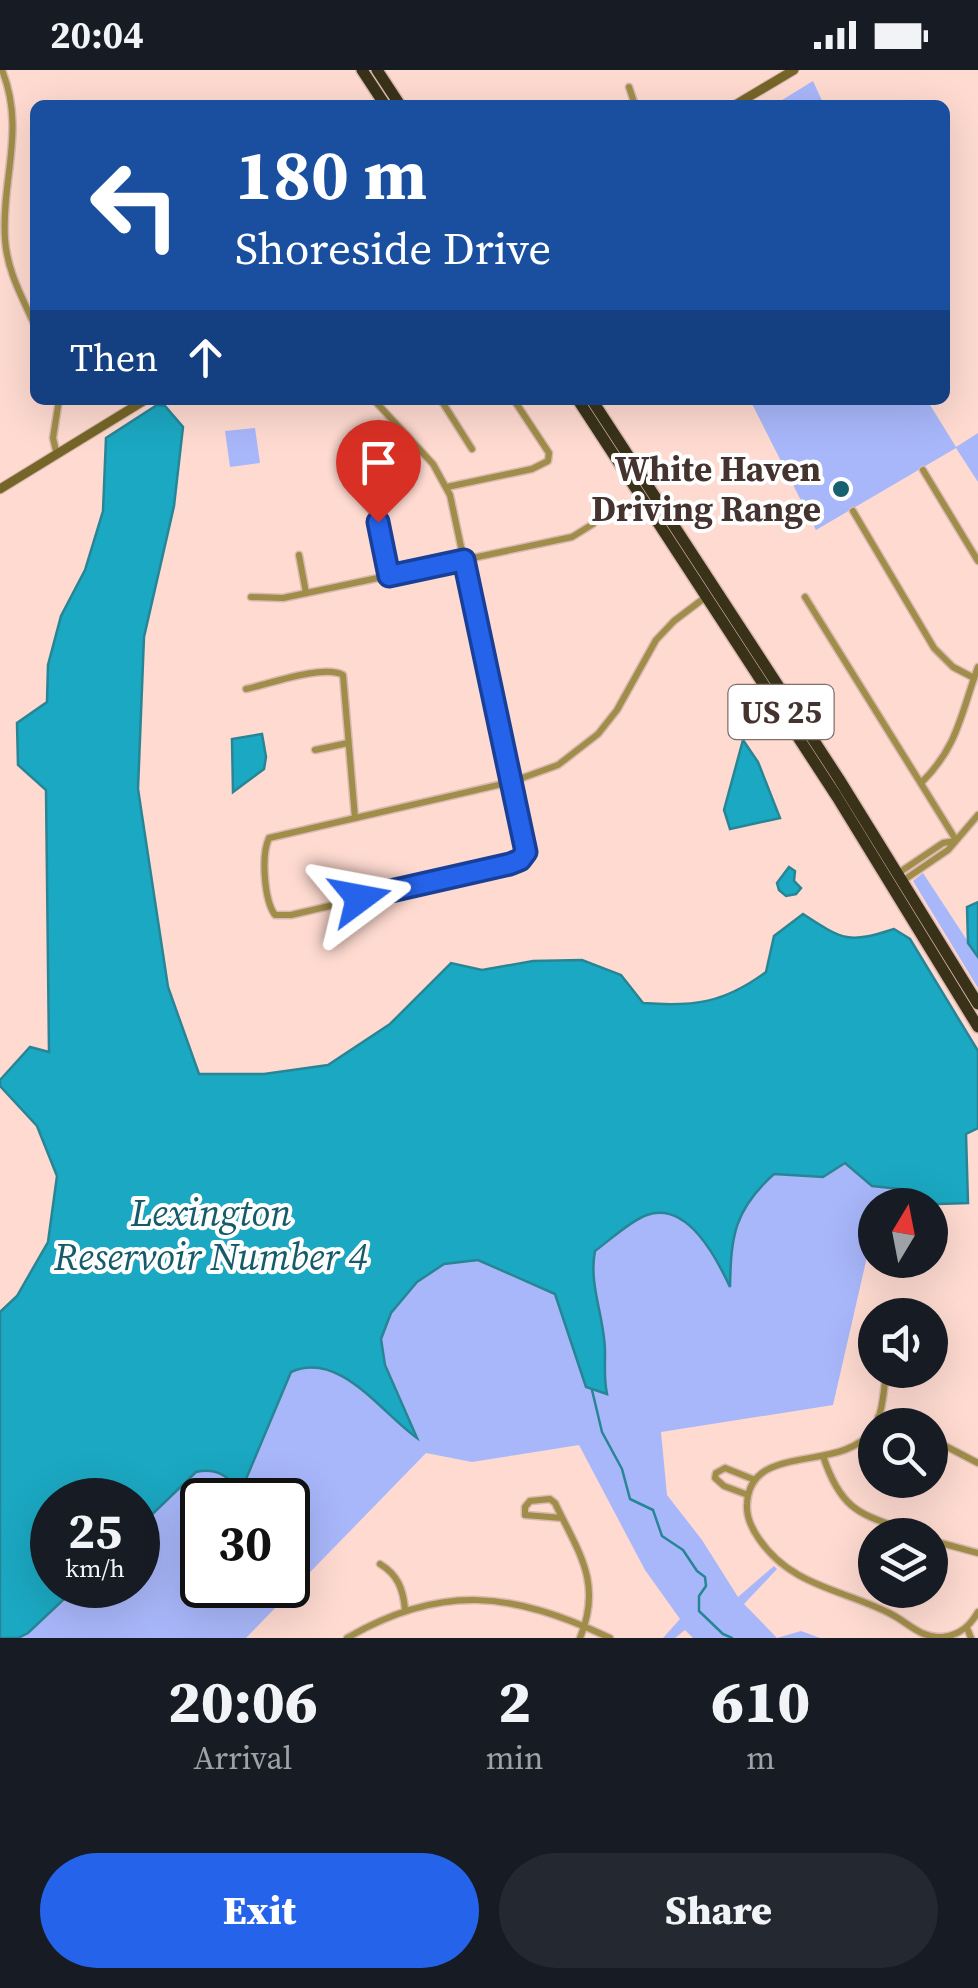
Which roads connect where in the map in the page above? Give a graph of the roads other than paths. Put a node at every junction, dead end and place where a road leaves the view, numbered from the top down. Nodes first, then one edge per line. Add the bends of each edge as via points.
1 (2, 70) edge
2 (362, 70) edge
3 (377, 70) edge
4 (794, 70) edge
5 (628, 88) dead end
6 (382, 100) edge
7 (397, 100) edge
8 (634, 100) edge
9 (744, 100) edge
10 (30, 315) edge
11 (58, 405) edge
12 (137, 405) edge
13 (379, 405) edge
14 (444, 405) edge
15 (517, 405) edge
16 (581, 405) edge
17 (595, 405) edge
18 (472, 449) dead end
19 (56, 455) junction
20 (923, 470) dead end
21 (346, 483) dead end
22 (446, 487) junction
23 (0, 490) edge
24 (852, 512) dead end
25 (594, 524) dead end
26 (299, 555) dead end
27 (464, 560) junction
28 (978, 560) edge
29 (389, 576) junction
30 (711, 593) junction
31 (306, 594) junction
32 (252, 597) dead end
33 (805, 597) dead end
34 (978, 666) edge
35 (974, 678) junction
36 (246, 689) dead end
37 (348, 744) junction
38 (315, 750) dead end
39 (511, 782) junction
40 (920, 783) junction
41 (978, 815) edge
42 (355, 818) junction
43 (956, 840) junction
44 (897, 879) junction
45 (978, 1004) edge
46 (978, 1027) edge
47 (858, 1445) edge
48 (948, 1447) edge
49 (822, 1456) junction
50 (978, 1463) edge
51 (755, 1480) junction
52 (748, 1495) junction
53 (562, 1518) junction
54 (874, 1518) edge
55 (948, 1545) edge
56 (978, 1553) edge
57 (380, 1564) dead end
58 (406, 1609) junction
59 (978, 1612) edge
60 (585, 1626) junction
61 (967, 1628) junction
62 (974, 1637) edge
63 (347, 1638) edge
64 (580, 1638) edge
65 (610, 1638) edge

1 - 10 street via 14,117 6,250
2 - 6 highway
3 - 7 highway
4 - 9 street
5 - 8 street
11 - 19 street
12 - 19 street
13 - 22 street
14 - 18 street
15 - 22 street via 548,460
16 - 30 highway, US 25
17 - 30 highway, US 25
19 - 23 street
20 - 28 street
21 - 29 street via 374,514
22 - 27 street
24 - 35 street via 934,648
25 - 27 street via 572,538
26 - 31 street
27 - 29 street
27 - 39 street
29 - 31 street
30 - 39 street via 665,629 590,743 548,770
30 - 44 highway, US 25
31 - 32 street
33 - 40 street
34 - 35 street
35 - 40 street via 947,754
36 - 37 street via 341,673
37 - 38 street
37 - 42 street
39 - 42 street
39 - 42 street via 526,852 520,860 291,915 272,913 268,840
40 - 43 street
41 - 43 street
43 - 44 street
44 - 45 highway, US 25
44 - 46 highway, US 25
47 - 49 street
48 - 50 street
49 - 51 street via 778,1464
49 - 54 street via 846,1503
51 - 52 street
51 - 52 street via 726,1468 716,1473 724,1486
52 - 61 street via 750,1524 791,1573 893,1614 917,1633 942,1637
53 - 53 street via 550,1499 525,1507 534,1518
53 - 60 street via 587,1569
55 - 56 street
57 - 58 street via 402,1587
58 - 60 street via 453,1600 510,1602
58 - 63 street
59 - 61 street
60 - 64 street
60 - 65 street
61 - 62 street

